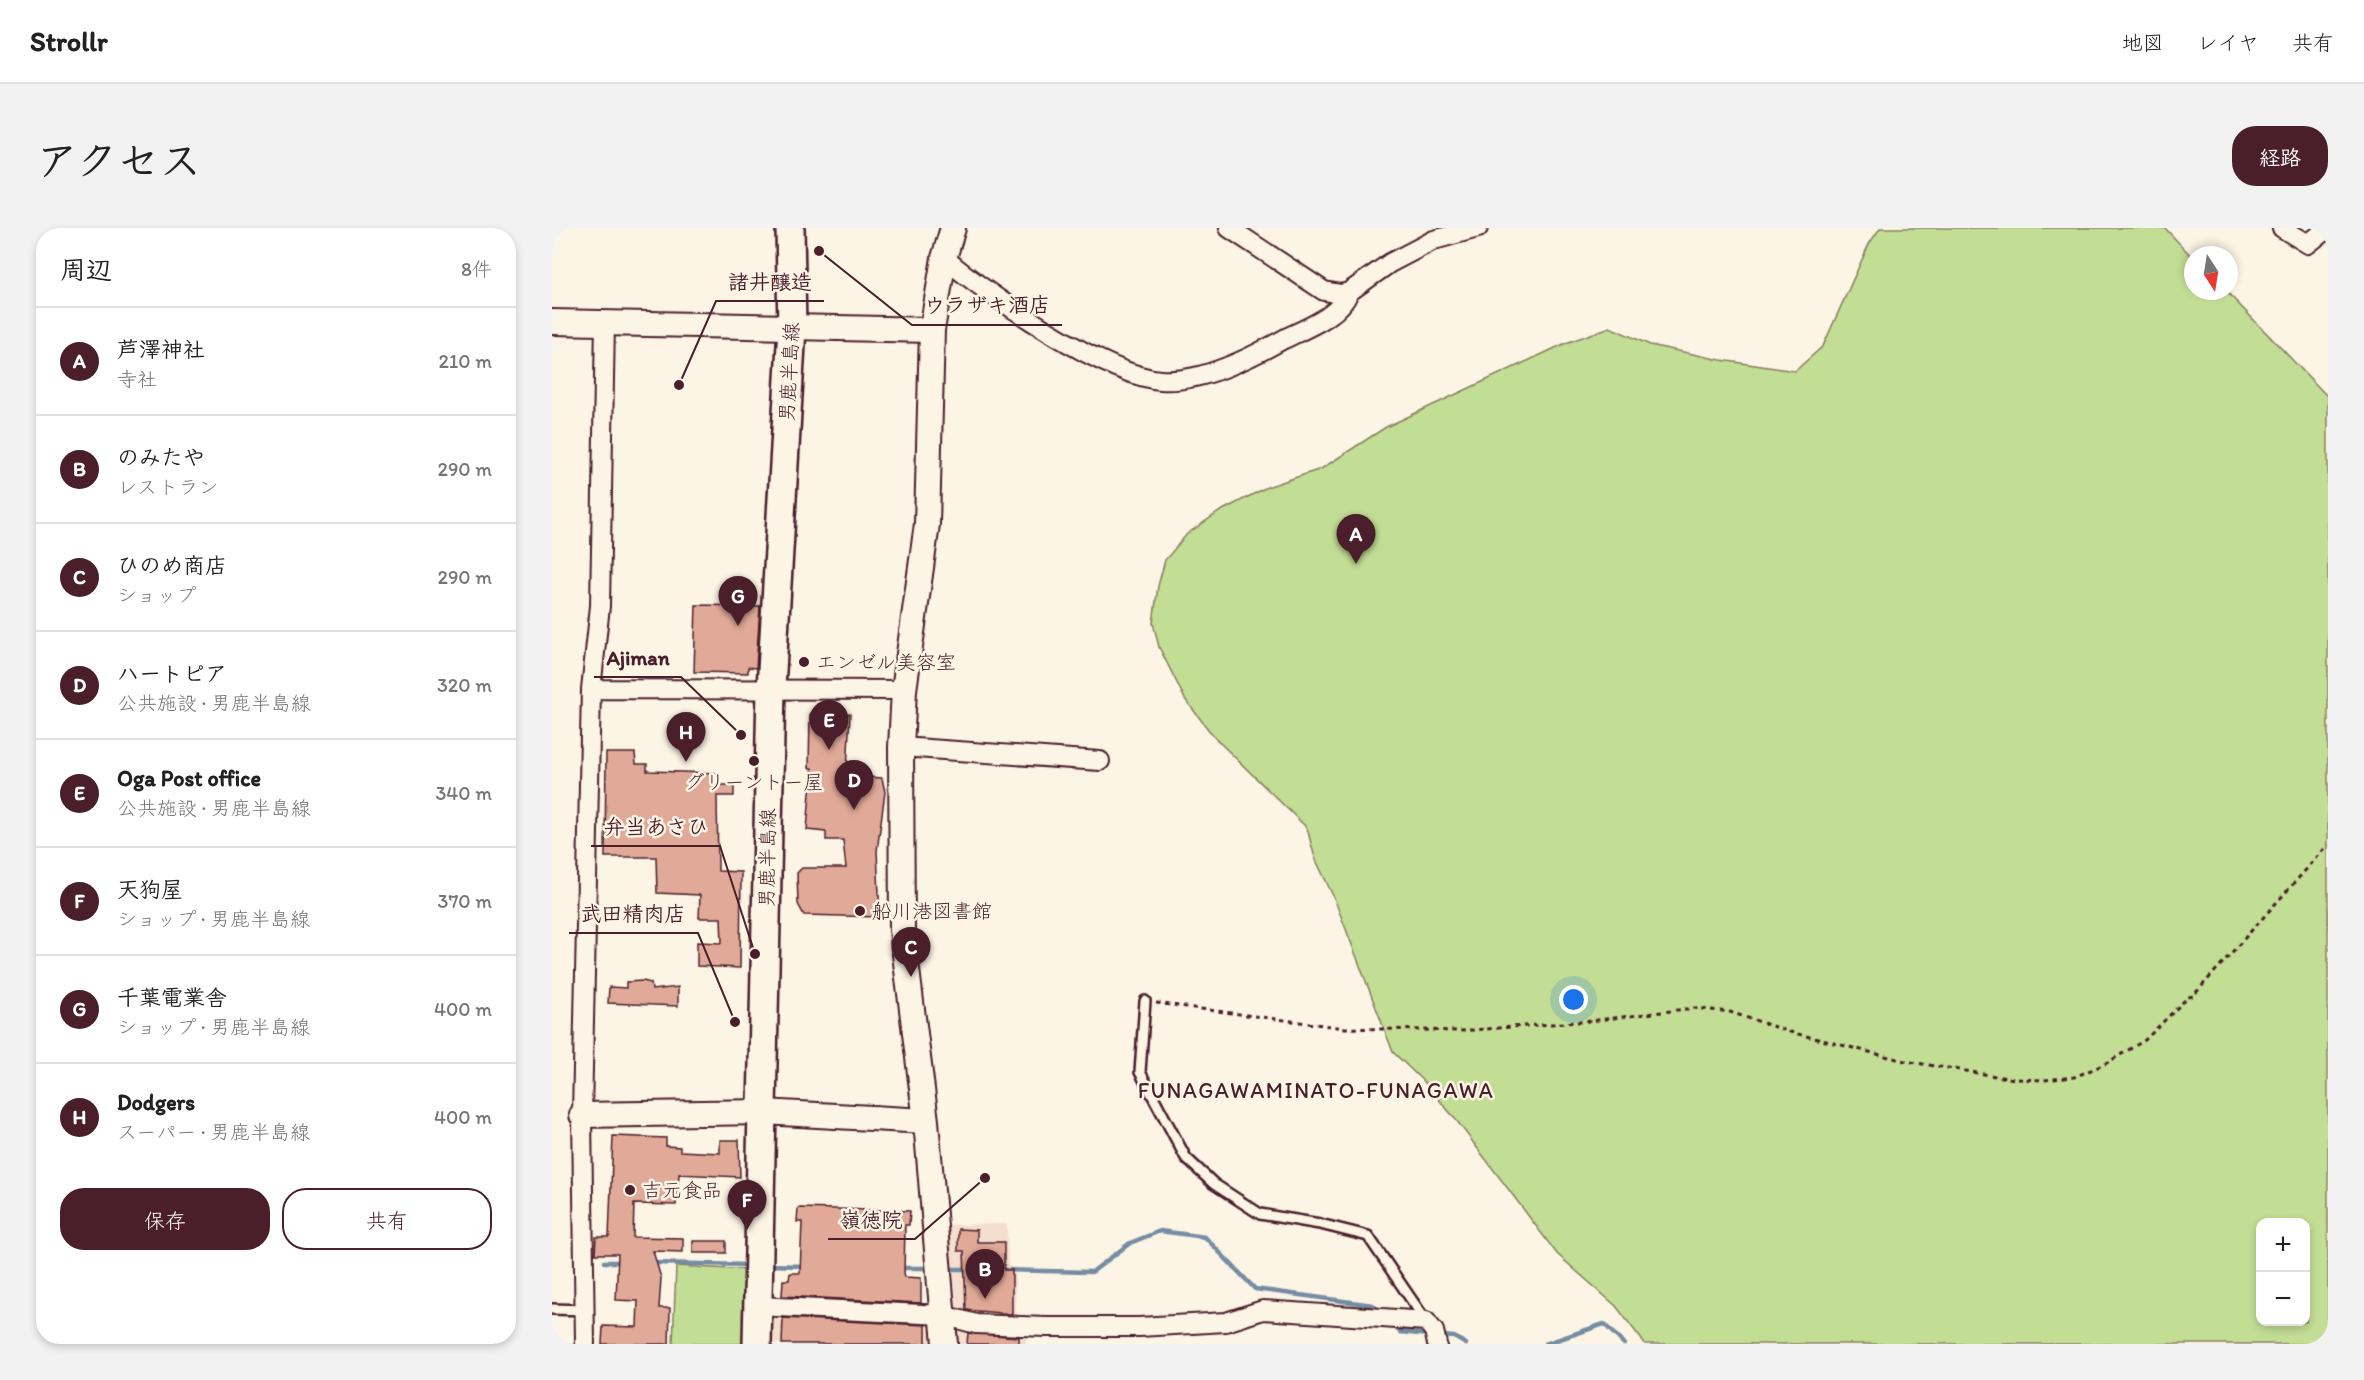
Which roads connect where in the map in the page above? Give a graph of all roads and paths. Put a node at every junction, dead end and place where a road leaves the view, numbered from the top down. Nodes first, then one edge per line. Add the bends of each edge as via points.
1 (790, 228) edge
2 (953, 228) edge
3 (1229, 228) edge
4 (1478, 228) edge
5 (2282, 228) edge
6 (2328, 228) edge
7 (944, 258) junction
8 (1349, 292) junction
9 (552, 322) edge
10 (605, 322) junction
11 (792, 327) junction
12 (932, 330) junction
13 (771, 688) junction
14 (591, 689) junction
15 (904, 690) junction
16 (902, 747) junction
17 (1100, 760) dead end
18 (2328, 845) edge
19 (1145, 1001) joint
20 (763, 1112) junction
21 (582, 1115) junction
22 (926, 1121) junction
23 (758, 1306) junction
24 (552, 1309) edge
25 (586, 1310) junction
26 (943, 1315) junction
27 (1426, 1321) junction
28 (585, 1344) edge
29 (757, 1344) edge
30 (945, 1344) edge
31 (1437, 1344) edge

1 - 11 main road, 男鹿半島線
2 - 7 street
3 - 8 street via 1324,291
4 - 8 street via 1434,240 1390,263
5 - 6 street via 2308,244
7 - 8 street via 975,284 1068,342 1133,375 1162,380 1213,373 1247,359 1339,308
7 - 12 street
9 - 10 street
10 - 11 street
10 - 14 street via 600,606
11 - 12 street
11 - 13 main road, 男鹿半島線
12 - 15 street via 927,524
13 - 14 street
13 - 15 street
13 - 20 main road, 男鹿半島線
14 - 21 street
15 - 16 street
16 - 17 street
16 - 22 street via 902,930
18 - 19 path via 2193,996 2145,1040 2074,1077 2014,1079 1905,1061 1790,1032 1730,1012 1694,1008 1460,1031 1345,1028
19 - 27 lane via 1140,1072 1186,1158 1214,1184 1260,1214 1368,1236
20 - 21 street
20 - 22 street
20 - 23 main road, 男鹿半島線
21 - 25 street
22 - 26 street
23 - 26 street
23 - 29 main road, 男鹿半島線
24 - 25 lane
25 - 28 street
26 - 27 street via 976,1324 1046,1327 1226,1322 1263,1310
26 - 30 street
27 - 31 street

